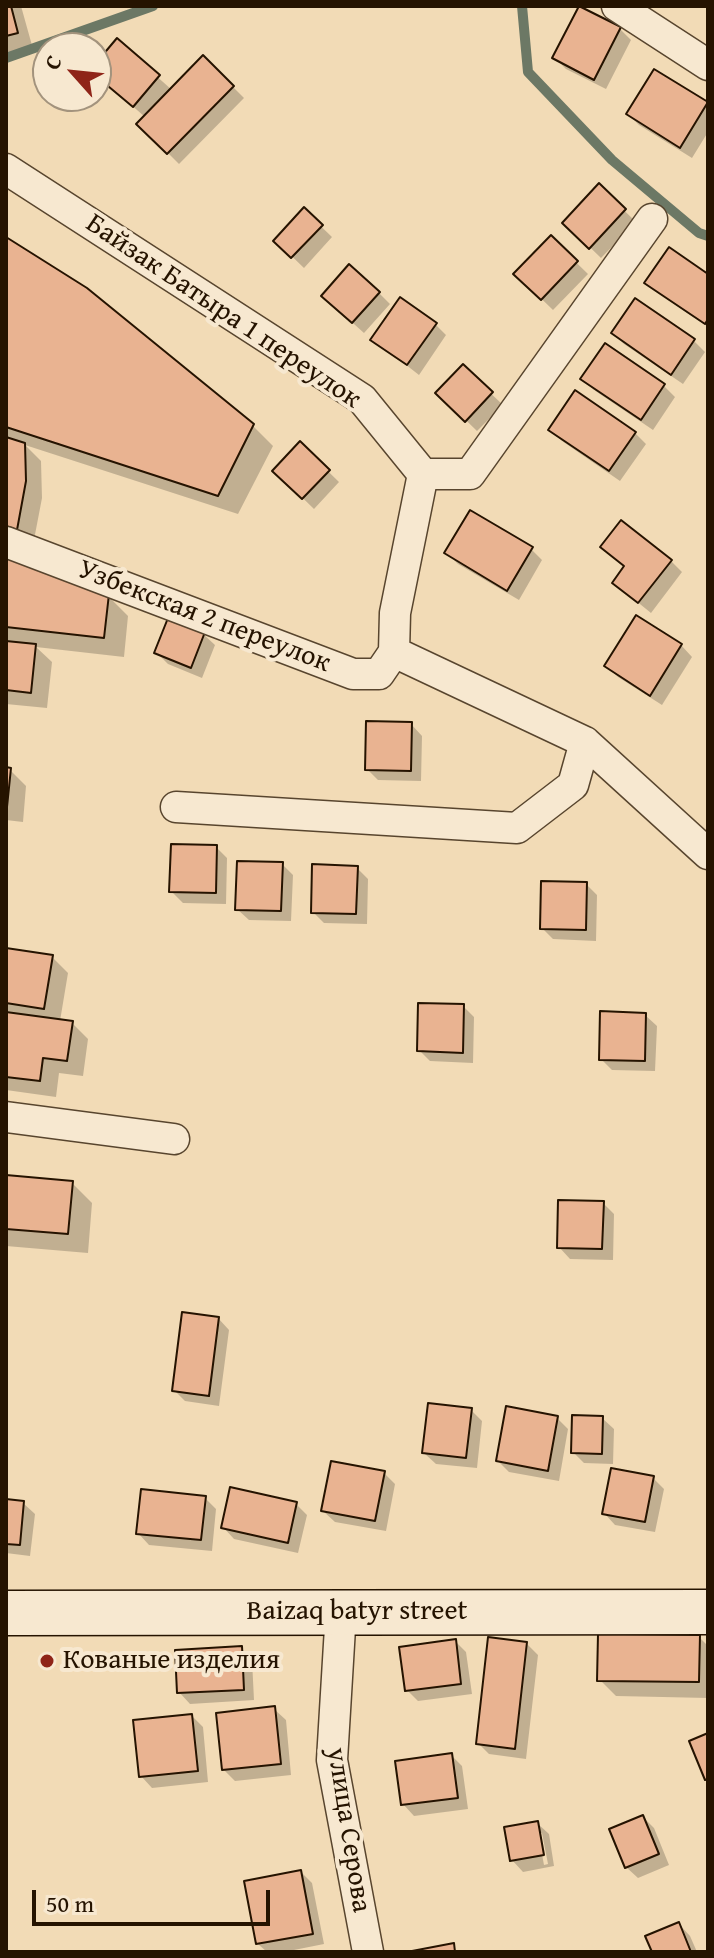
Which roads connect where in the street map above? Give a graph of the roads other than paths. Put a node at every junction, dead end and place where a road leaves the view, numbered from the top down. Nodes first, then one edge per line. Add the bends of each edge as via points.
1 (617, 6) edge
2 (708, 65) edge
3 (6, 169) edge
4 (652, 219) dead end
5 (423, 474) junction
6 (6, 542) edge
7 (394, 652) junction
8 (585, 742) junction
9 (176, 807) dead end
10 (708, 854) edge
11 (6, 1117) edge
12 (174, 1139) dead end
13 (341, 1611) junction
14 (708, 1612) edge
15 (6, 1613) edge
16 (368, 1952) edge

1 - 2 street
3 - 5 street, Байзак Батыра 1 переулок via 362,399
4 - 5 street via 470,474
5 - 7 street via 395,613
6 - 7 street, Узбекская 2 переулок via 353,674 379,674
7 - 8 street
8 - 9 street via 573,785 517,828
8 - 10 street
11 - 12 street
13 - 14 main road, Baizaq batyr street
13 - 15 main road, Baizaq batyr street
13 - 16 street, улица Серова via 332,1760

